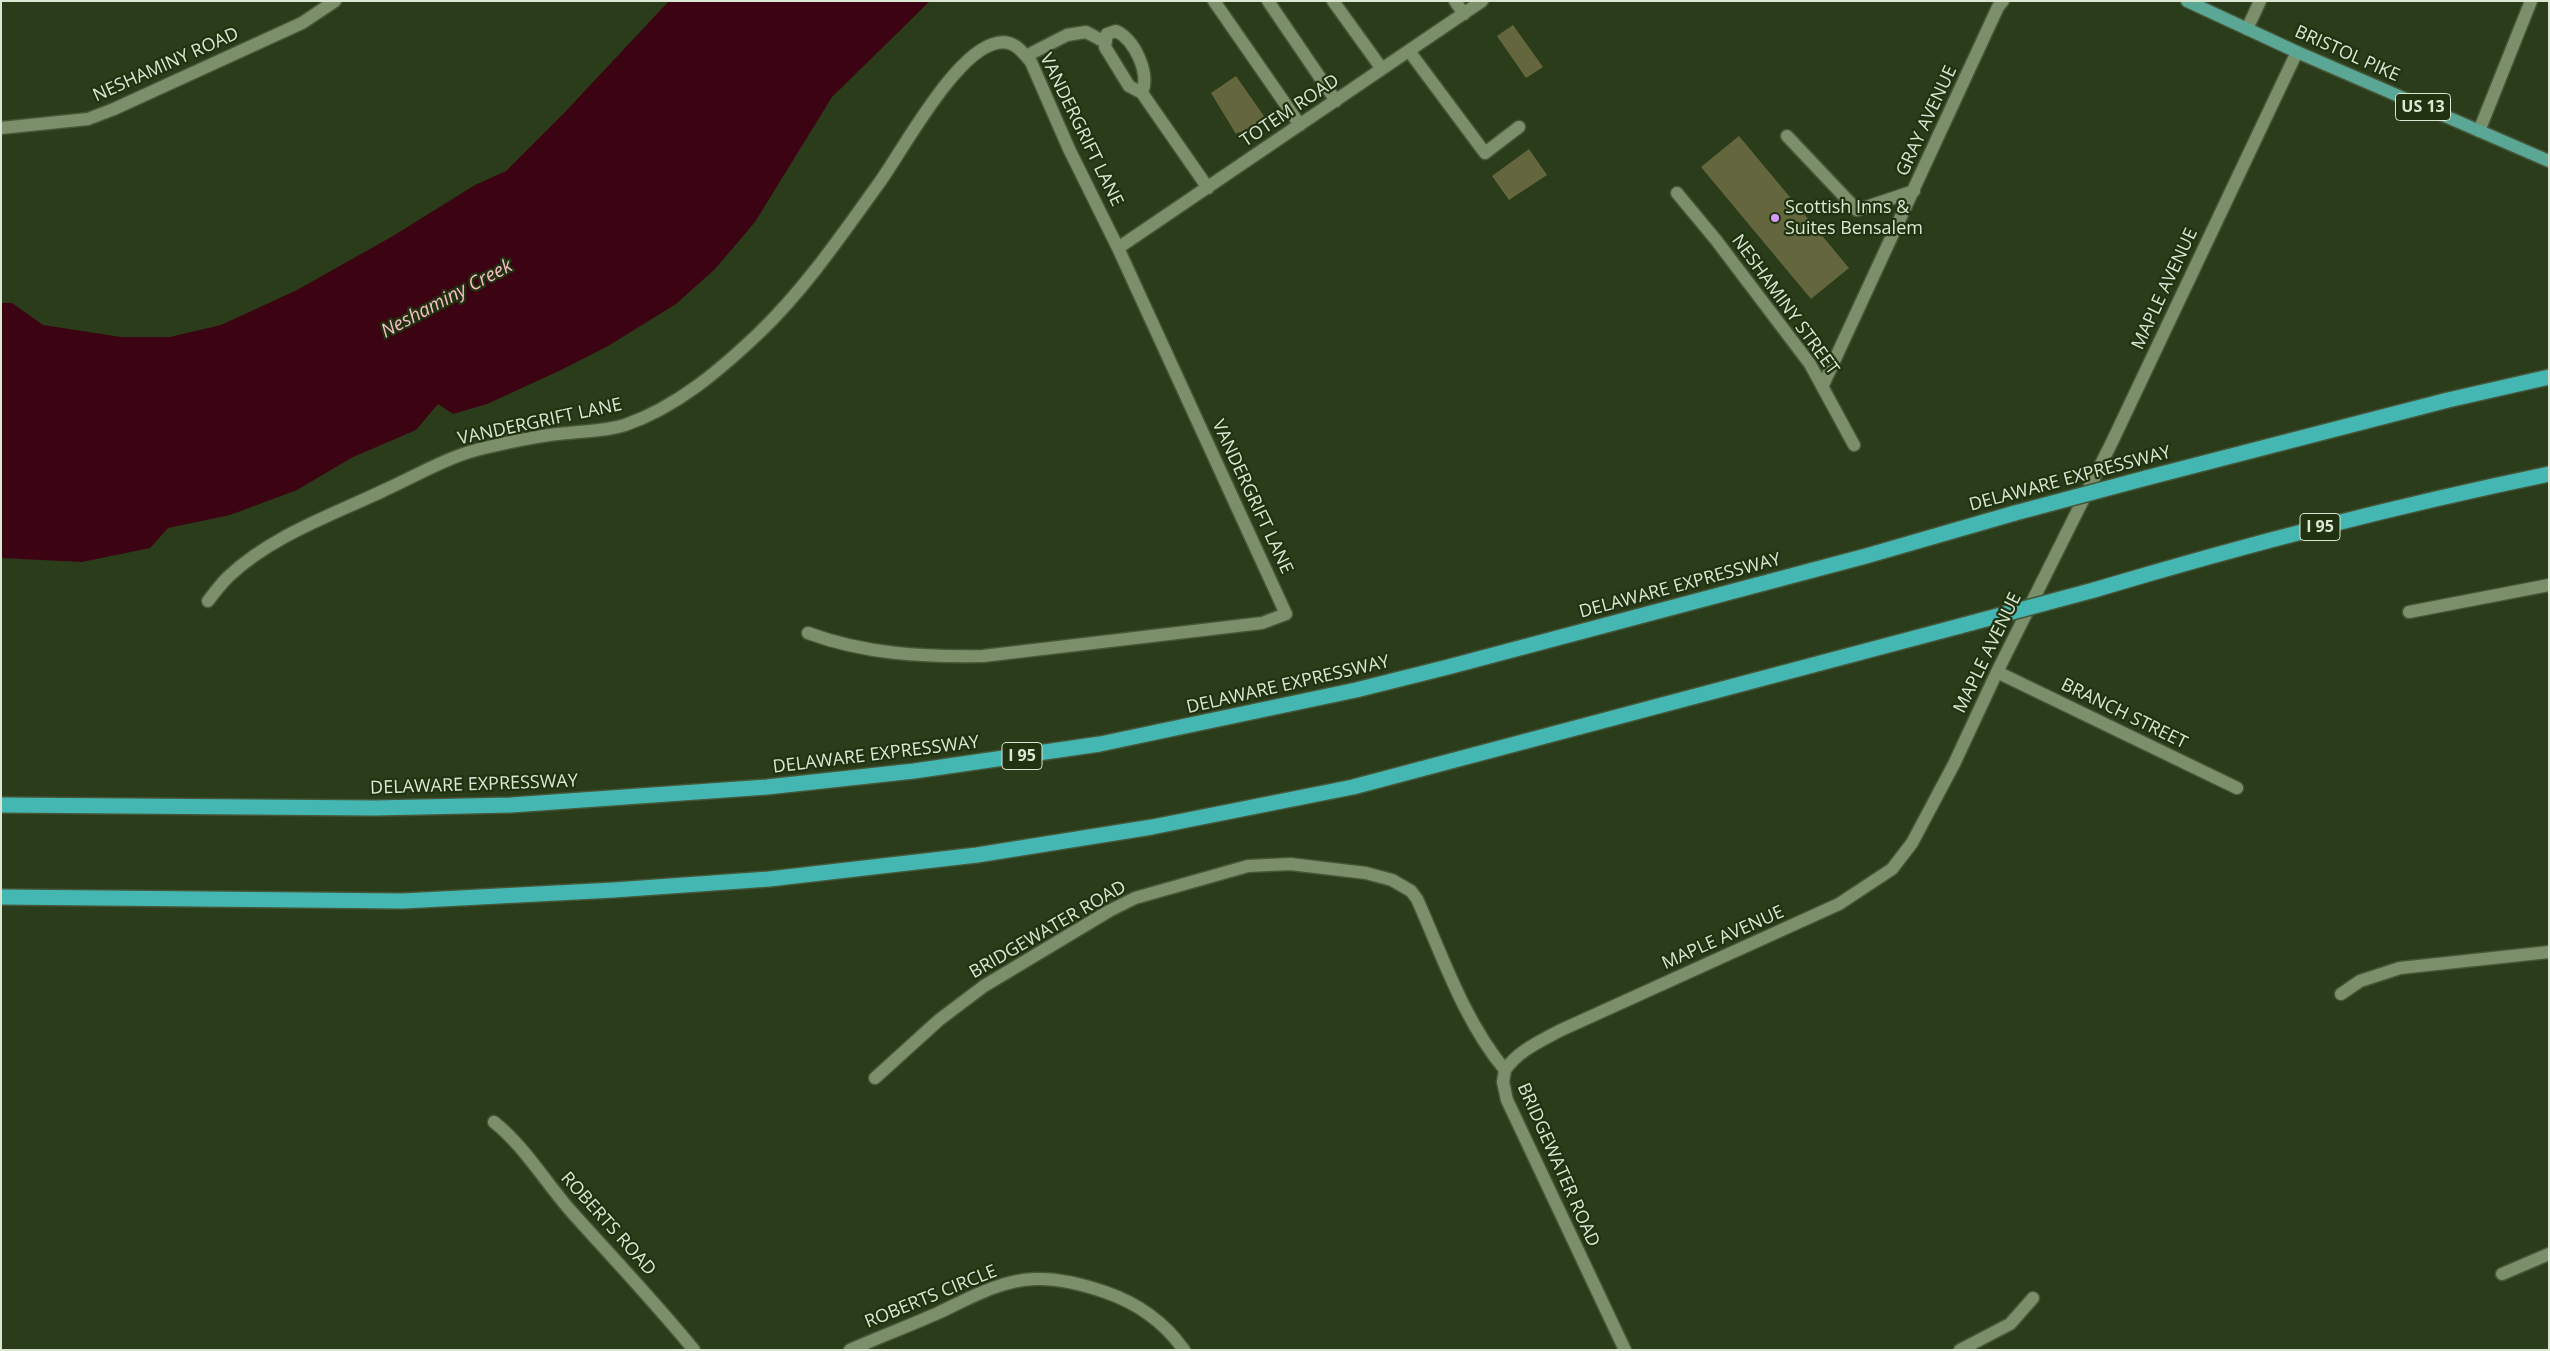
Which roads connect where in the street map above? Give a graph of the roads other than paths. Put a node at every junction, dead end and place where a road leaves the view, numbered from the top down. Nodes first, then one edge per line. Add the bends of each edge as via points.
1 (335, 1) edge
2 (1214, 1) edge
3 (1333, 1) edge
4 (1455, 1) edge
5 (1482, 1) edge
6 (2187, 1) edge
7 (2260, 1) edge
8 (2531, 1) edge
9 (1272, 3) edge
10 (2000, 3) edge
11 (1464, 14) junction
12 (2247, 29) junction
13 (1105, 42) junction
14 (1409, 51) junction
15 (2297, 52) junction
16 (1026, 56) junction
17 (1382, 70) junction
18 (1142, 92) junction
19 (1336, 101) junction
20 (1300, 125) junction
21 (1519, 127) dead end
22 (1, 128) edge
23 (2479, 131) junction
24 (1787, 136) dead end
25 (2549, 161) edge
26 (1208, 188) junction
27 (1914, 191) junction
28 (1677, 194) dead end
29 (1118, 248) junction
30 (2549, 377) edge
31 (1823, 385) junction
32 (1854, 445) dead end
33 (2549, 474) edge
34 (2549, 585) edge
35 (208, 601) dead end
36 (2409, 612) dead end
37 (808, 633) dead end
38 (1997, 672) junction
39 (2237, 788) dead end
40 (1, 805) edge
41 (1, 897) edge
42 (2549, 952) edge
43 (2341, 994) dead end
44 (1505, 1070) junction
45 (875, 1078) dead end
46 (494, 1122) dead end
47 (2549, 1254) edge
48 (2502, 1274) dead end
49 (2033, 1298) dead end
50 (694, 1350) edge
51 (850, 1350) edge
52 (1184, 1350) edge
53 (1625, 1350) edge
54 (1960, 1350) edge

1 - 22 street, NESHAMINY ROAD via 302,23 114,110 88,119
2 - 20 street
3 - 17 street
4 - 11 street
5 - 11 street, TOTEM ROAD
6 - 12 main road, BRISTOL PIKE / US 13
7 - 12 street
8 - 23 street
9 - 19 street
10 - 27 street, GRAY AVENUE
11 - 14 street, TOTEM ROAD
12 - 15 main road, BRISTOL PIKE / US 13
13 - 16 street via 1086,32 1067,35
13 - 18 street via 1129,86
13 - 18 street via 1107,34 1116,31 1126,36 1145,74
14 - 17 street, TOTEM ROAD
14 - 21 street via 1484,153
15 - 23 main road, BRISTOL PIKE / US 13
15 - 38 street, MAPLE AVENUE via 2112,442
16 - 29 street, VANDERGRIFT LANE
16 - 35 street, VANDERGRIFT LANE via 1014,44 997,42 954,76 934,100 878,185 808,277 764,329 706,380 627,424 478,449 438,464 288,535 228,577
17 - 19 street, TOTEM ROAD
18 - 26 street
19 - 20 street, TOTEM ROAD
20 - 26 street, TOTEM ROAD
23 - 25 main road, BRISTOL PIKE / US 13
24 - 27 street via 1857,210
26 - 29 street, TOTEM ROAD
27 - 31 street, GRAY AVENUE
28 - 31 street, NESHAMINY STREET via 1716,240
29 - 37 street, VANDERGRIFT LANE via 1286,614 1262,623 983,656 937,657 866,650
30 - 40 highway, DELAWARE EXPRESSWAY / I 95, bridge via 2146,478 1439,669 1167,731 1080,747 914,771 767,787 511,805 375,808
31 - 32 street, NESHAMINY STREET
33 - 41 highway, I 95, bridge via 2465,491 2313,529 1353,787 1162,826 978,855 769,879 614,890 403,900
34 - 36 street
38 - 39 street, BRANCH STREET
38 - 44 street, MAPLE AVENUE via 1930,812 1912,843 1892,868 1839,904 1559,1031 1525,1049
42 - 43 street via 2400,968 2360,981
44 - 45 street, BRIDGEWATER ROAD via 1488,1050 1470,1018 1411,891 1392,880 1366,873 1290,864 1248,866 1217,874 1135,898 1109,911 984,986 939,1020
44 - 53 street, BRIDGEWATER ROAD via 1503,1082 1507,1100
46 - 50 street, ROBERTS ROAD via 513,1138 568,1208
47 - 48 street
49 - 54 street via 2010,1324
51 - 52 street, ROBERTS CIRCLE via 977,1294 1034,1279 1084,1284 1116,1295 1159,1321

